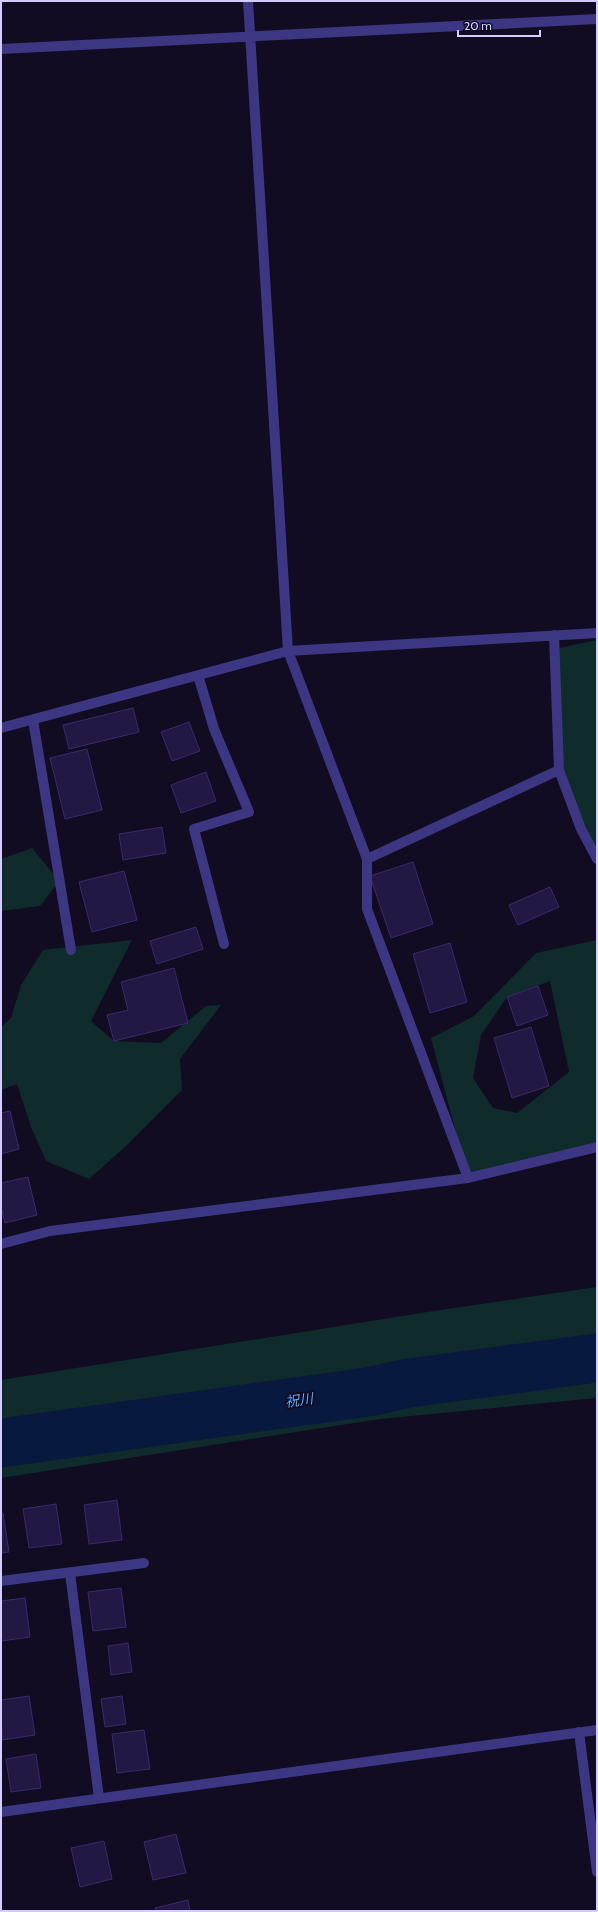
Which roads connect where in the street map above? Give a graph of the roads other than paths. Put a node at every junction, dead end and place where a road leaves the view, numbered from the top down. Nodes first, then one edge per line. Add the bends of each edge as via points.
1 (248, 1) edge
2 (597, 19) edge
3 (250, 37) junction
4 (1, 49) edge
5 (597, 633) edge
6 (554, 635) junction
7 (288, 651) junction
8 (198, 675) junction
9 (33, 720) junction
10 (1, 728) edge
11 (559, 770) junction
12 (367, 859) junction
13 (597, 859) edge
14 (224, 944) dead end
15 (71, 950) dead end
16 (597, 1147) edge
17 (468, 1178) junction
18 (1, 1244) edge
19 (144, 1563) dead end
20 (70, 1572) junction
21 (1, 1581) edge
22 (597, 1730) edge
23 (579, 1732) junction
24 (98, 1798) junction
25 (1, 1812) edge
26 (597, 1872) edge

1 - 3 street
2 - 3 street
3 - 4 street
3 - 7 street
5 - 6 street
6 - 7 street
6 - 11 street
7 - 8 street
7 - 12 street
8 - 9 street
8 - 14 street via 214,729 248,812 194,829
9 - 10 street
9 - 15 street
11 - 12 street
11 - 13 street via 581,830
12 - 17 street via 367,910
16 - 17 street
17 - 18 street via 50,1231
19 - 20 street
20 - 21 street
20 - 24 street
22 - 23 street
23 - 24 street
23 - 26 street
24 - 25 street

